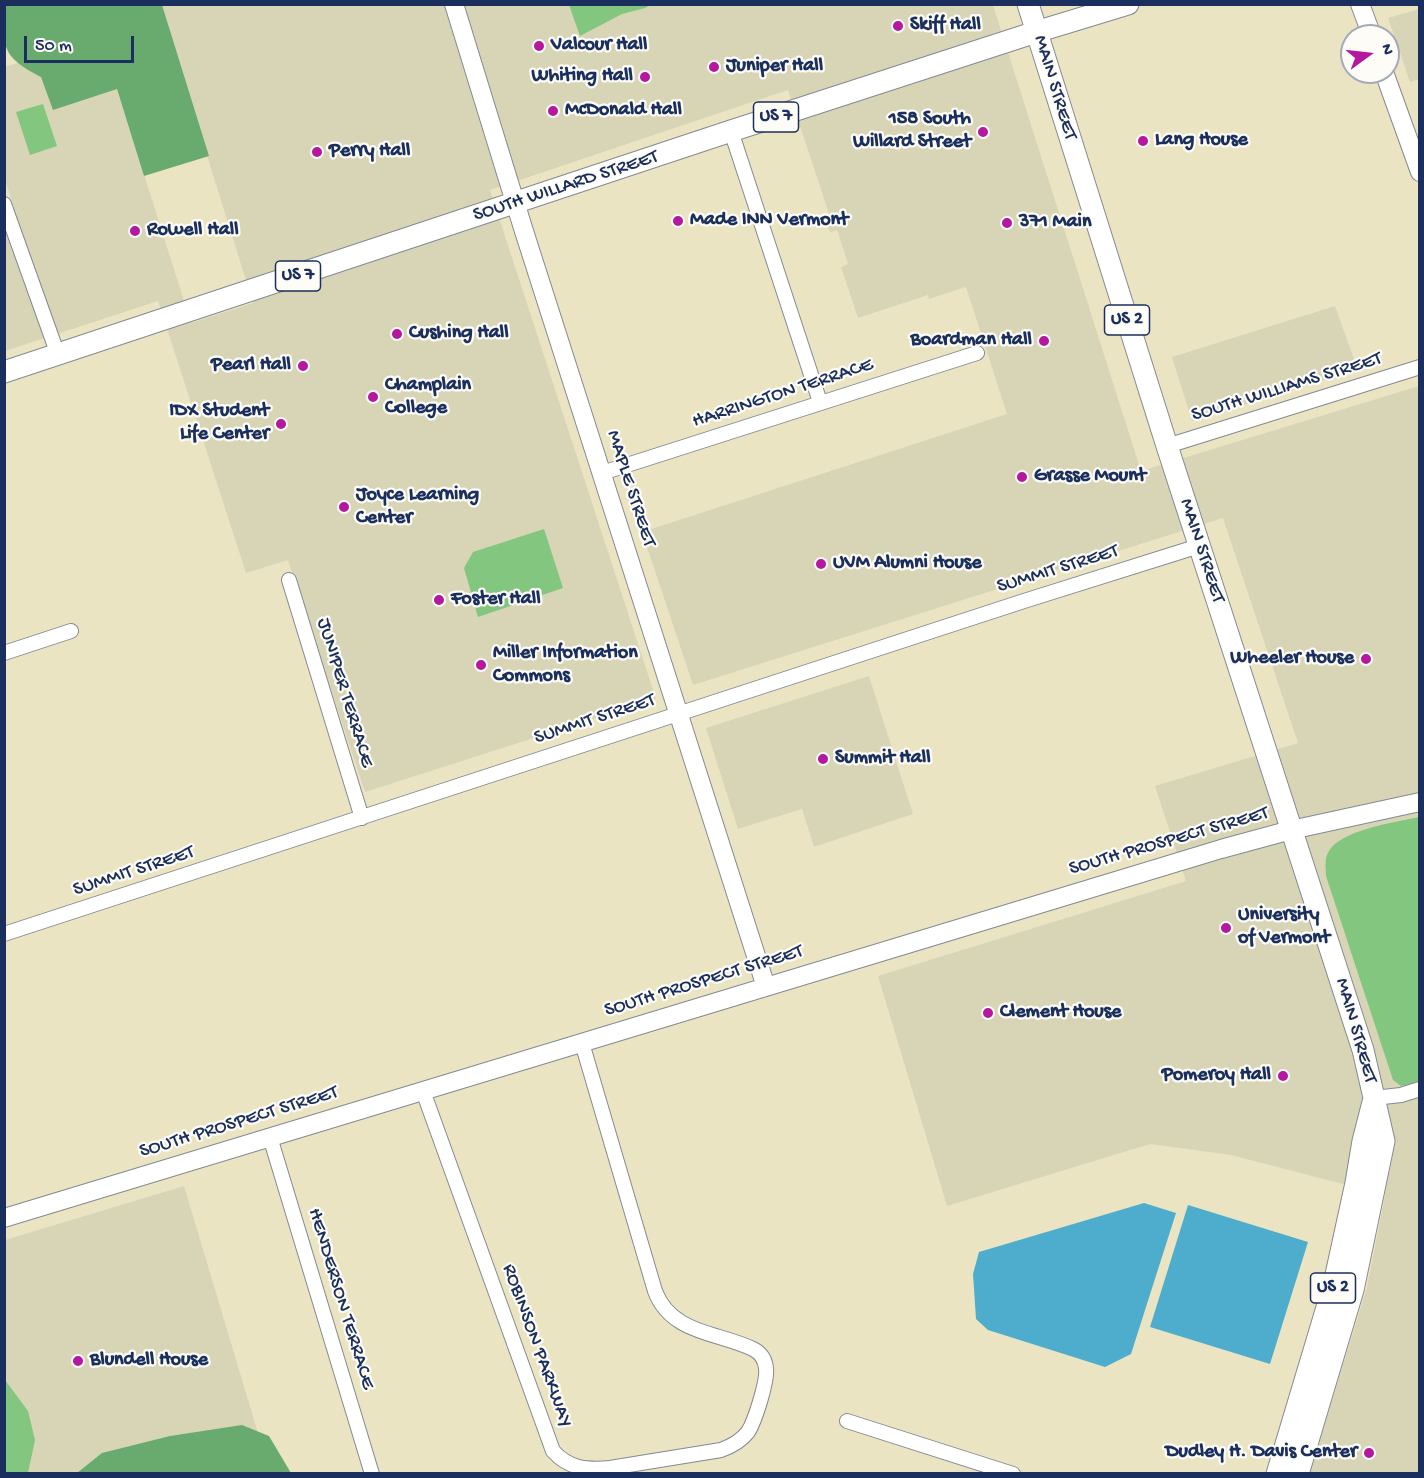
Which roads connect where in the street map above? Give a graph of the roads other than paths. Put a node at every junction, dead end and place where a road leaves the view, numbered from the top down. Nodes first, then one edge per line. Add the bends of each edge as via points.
1 (454, 4) edge
2 (1028, 4) edge
3 (1128, 4) edge
4 (1360, 4) edge
5 (1368, 24) edge
6 (1036, 32) junction
7 (1388, 84) edge
8 (731, 131) junction
9 (1419, 172) edge
10 (4, 204) edge
11 (516, 204) junction
12 (977, 352) dead end
13 (58, 355) junction
14 (1419, 367) edge
15 (4, 372) edge
16 (819, 402) junction
17 (1167, 446) junction
18 (602, 473) junction
19 (1199, 546) junction
20 (289, 580) dead end
21 (71, 631) dead end
22 (4, 653) edge
23 (679, 714) junction
24 (1419, 802) edge
25 (362, 818) junction
26 (1291, 830) junction
27 (4, 934) edge
28 (766, 987) junction
29 (582, 1043) junction
30 (1419, 1089) edge
31 (423, 1091) junction
32 (1374, 1098) junction
33 (270, 1137) junction
34 (4, 1218) edge
35 (847, 1421) dead end
36 (372, 1473) edge
37 (1013, 1473) edge
38 (1277, 1473) edge
39 (1298, 1473) edge

1 - 11 street, MAPLE STREET
2 - 6 main road, MAIN STREET
3 - 6 main road, SOUTH WILLARD STREET
4 - 5 street
6 - 8 main road, SOUTH WILLARD STREET / US 7
6 - 17 main road, MAIN STREET / US 2
7 - 9 street
8 - 11 main road, SOUTH WILLARD STREET / US 7
8 - 16 street
10 - 13 street
11 - 13 main road, SOUTH WILLARD STREET / US 7
11 - 18 street, MAPLE STREET
12 - 16 street, HARRINGTON TERRACE
13 - 15 main road, SOUTH WILLARD STREET / US 7
14 - 17 street, SOUTH WILLIAMS STREET
16 - 18 street, HARRINGTON TERRACE
17 - 19 main road, MAIN STREET / US 2
18 - 23 street, MAPLE STREET
19 - 23 street, SUMMIT STREET
19 - 26 main road, MAIN STREET / US 2
20 - 25 street, JUNIPER TERRACE
21 - 22 street
23 - 25 street, SUMMIT STREET
23 - 28 street, MAPLE STREET
24 - 26 street, SOUTH PROSPECT STREET
25 - 27 street, SUMMIT STREET
26 - 28 street, SOUTH PROSPECT STREET
26 - 32 main road, MAIN STREET / US 2 via 1363,1050
28 - 29 street, SOUTH PROSPECT STREET
29 - 31 street, SOUTH PROSPECT STREET
29 - 31 street, ROBINSON PARKWAY via 662,1307 688,1327 753,1349 766,1364 752,1424 738,1442 721,1450 592,1469 569,1464 553,1450
30 - 32 street
31 - 33 street, SOUTH PROSPECT STREET
32 - 38 main road, MAIN STREET / US 2 via 1334,1284
32 - 39 main road, MAIN STREET / US 2 via 1384,1142 1368,1226 1353,1290
33 - 34 street, SOUTH PROSPECT STREET
33 - 36 street, HENDERSON TERRACE
35 - 37 street

